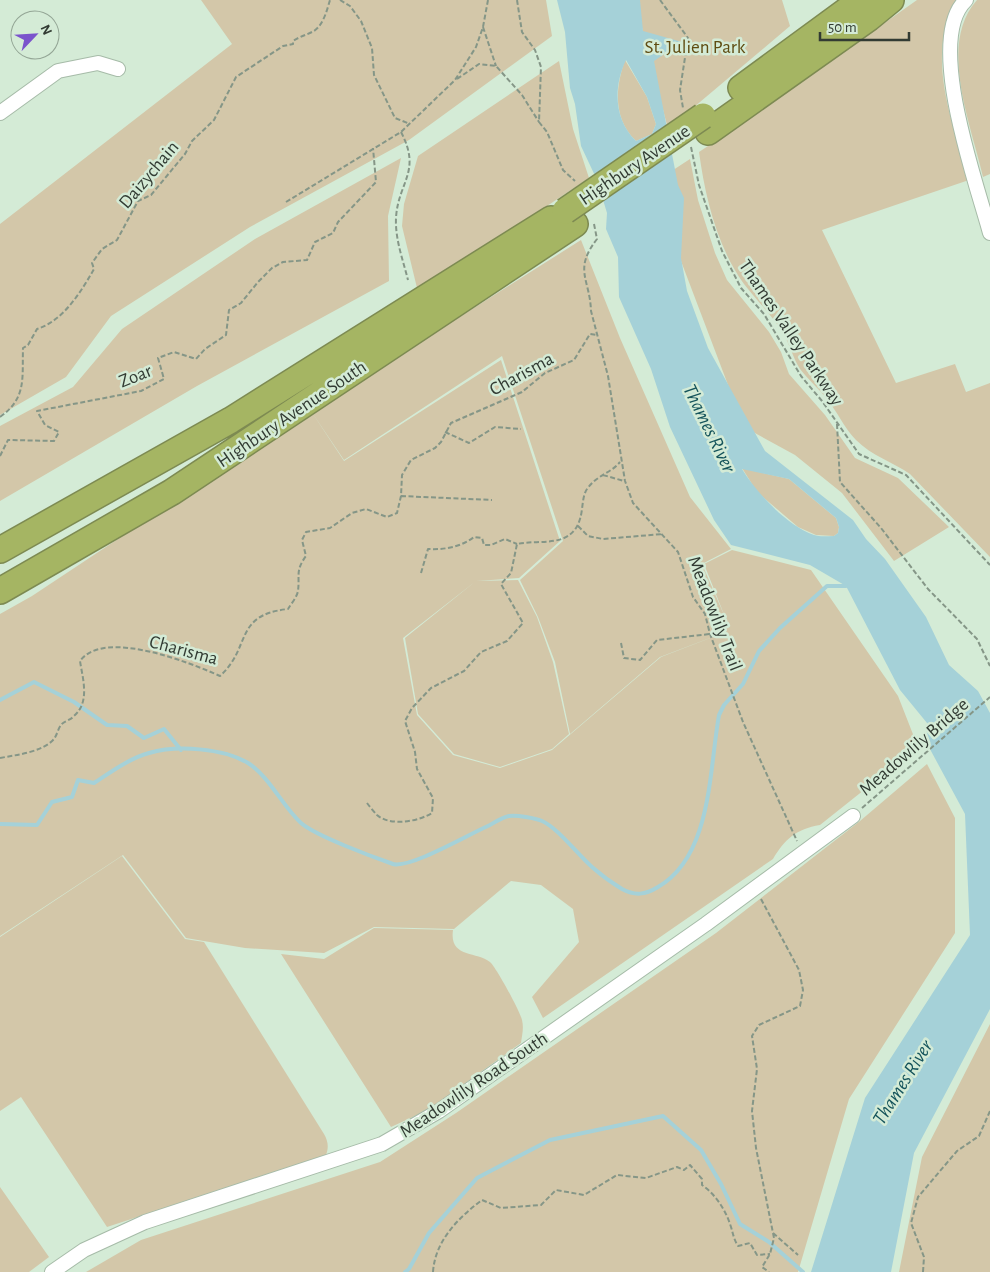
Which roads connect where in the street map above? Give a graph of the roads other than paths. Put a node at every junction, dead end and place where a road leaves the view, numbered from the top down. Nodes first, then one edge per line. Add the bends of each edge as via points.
1 (861, 0) edge
2 (891, 0) edge
3 (966, 0) edge
4 (118, 69) dead end
5 (0, 113) edge
6 (696, 124) junction
7 (577, 217) junction
8 (990, 233) edge
9 (0, 550) edge
10 (0, 591) edge
11 (853, 816) road end
12 (52, 1272) edge

1 - 6 highway
2 - 6 highway via 869,18
3 - 8 street via 951,31 952,92
4 - 5 street via 98,62 58,72
6 - 7 highway, Highbury Avenue
7 - 9 highway, Highbury Avenue South via 231,420
7 - 10 highway, Highbury Avenue South via 172,492
11 - 12 street, Meadowlily Road South via 438,1111 382,1144 145,1222 84,1250

